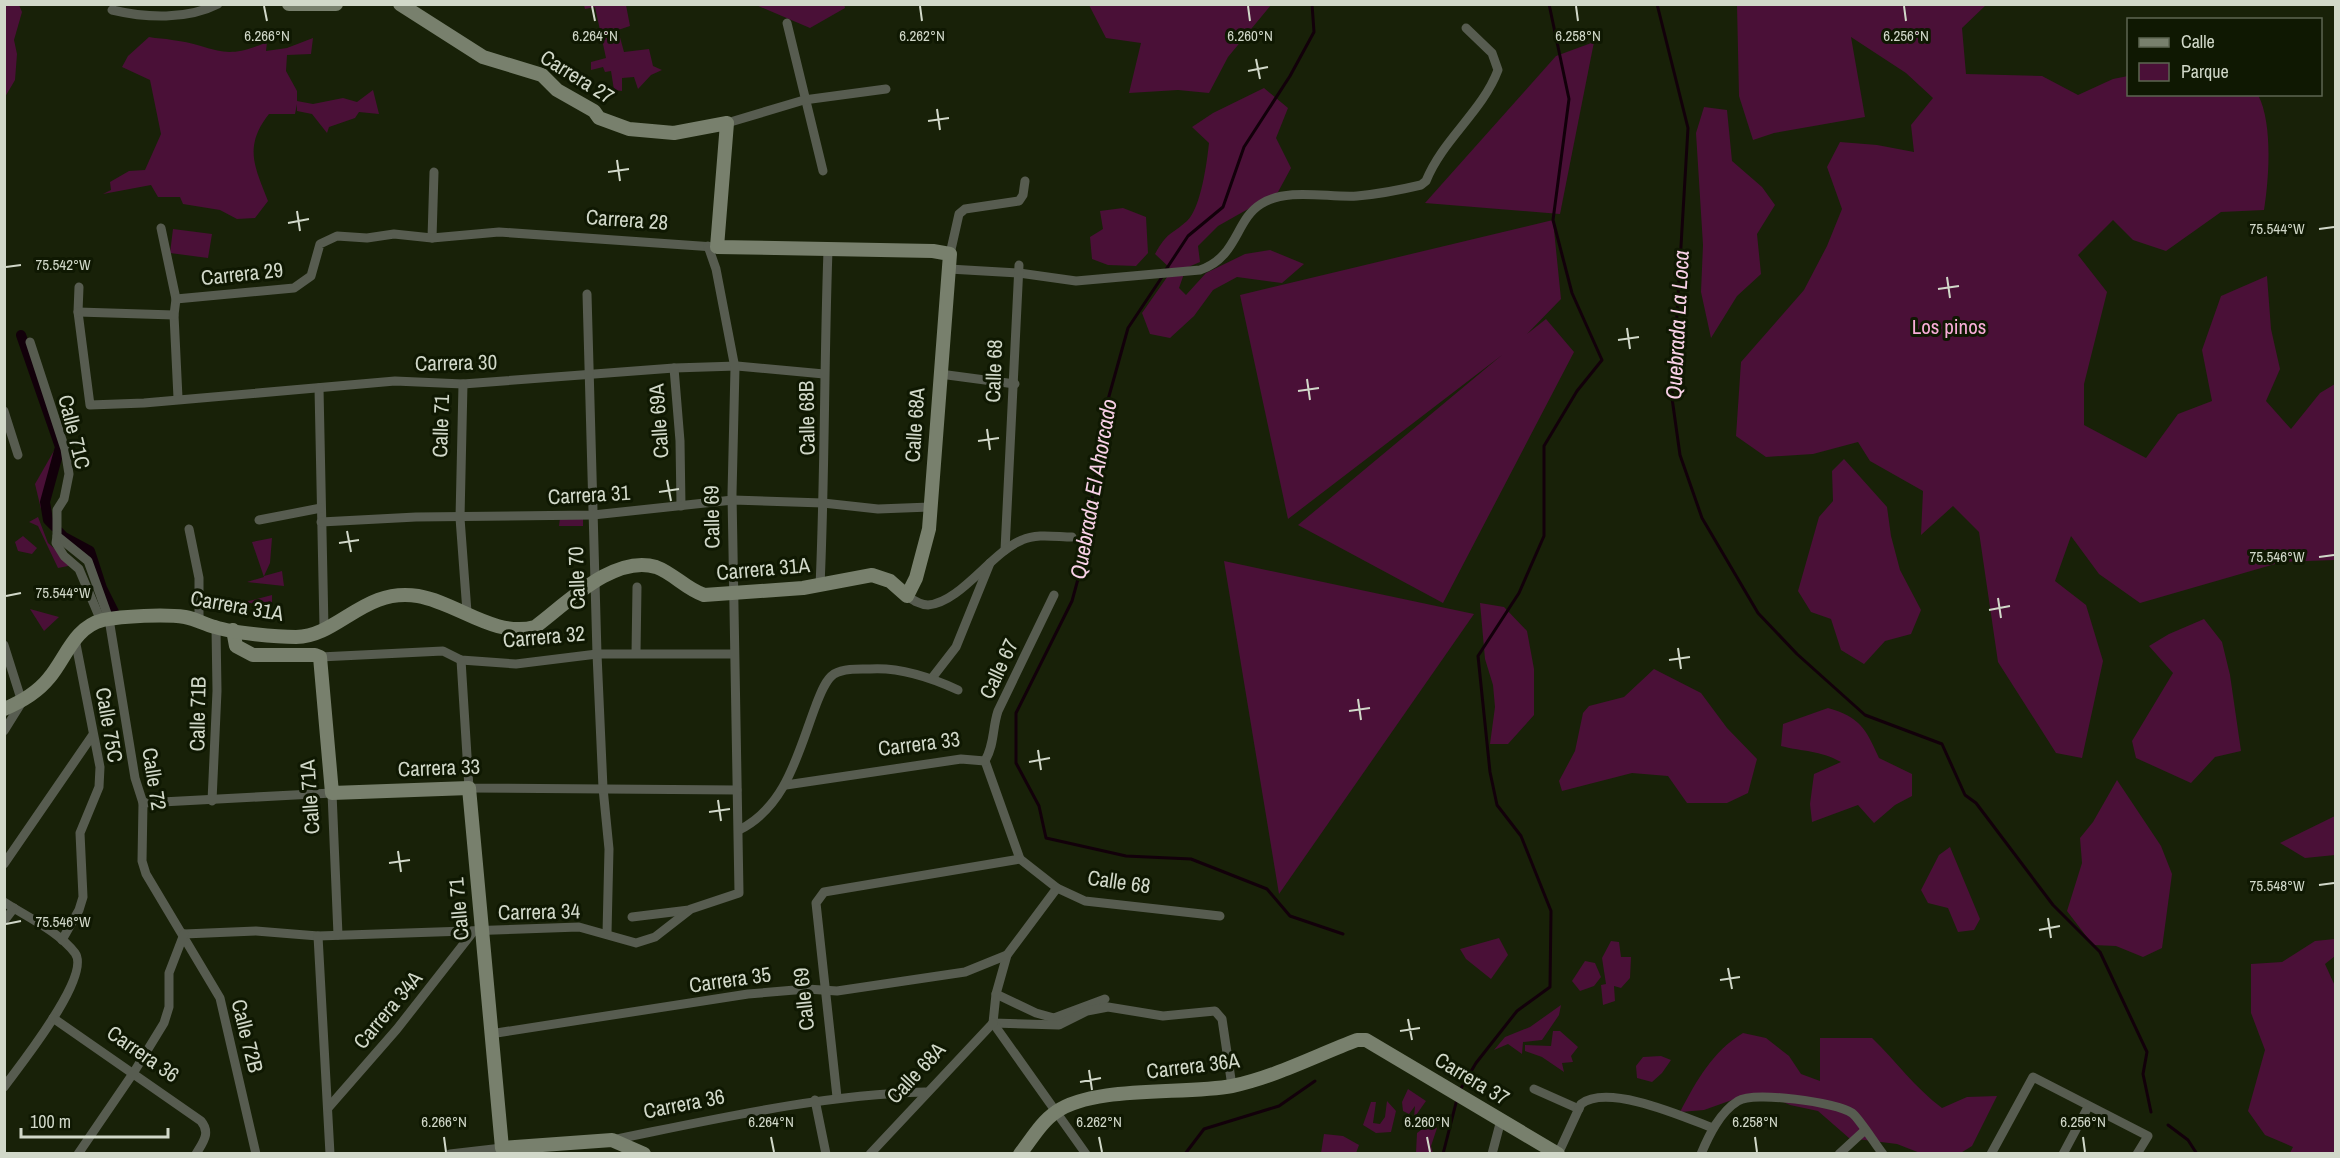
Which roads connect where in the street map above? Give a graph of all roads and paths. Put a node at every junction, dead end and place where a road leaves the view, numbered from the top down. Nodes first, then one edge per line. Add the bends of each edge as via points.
1 (218, 4) edge
2 (289, 4) edge
3 (336, 4) edge
4 (400, 4) edge
5 (112, 10) dead end
6 (788, 23) dead end
7 (1466, 28) dead end
8 (886, 89) dead end
9 (804, 100) junction
10 (727, 123) junction
11 (823, 171) dead end
12 (434, 172) dead end
13 (1025, 181) dead end
14 (161, 228) dead end
15 (432, 238) junction
16 (320, 244) joint
17 (712, 247) junction
18 (828, 250) junction
19 (949, 262) junction
20 (1019, 269) junction
21 (79, 287) dead end
22 (587, 294) dead end
23 (176, 299) junction
24 (78, 312) junction
25 (174, 315) junction
26 (30, 342) dead end
27 (734, 367) junction
28 (674, 368) junction
29 (590, 374) junction
30 (824, 374) junction
31 (940, 374) junction
32 (463, 384) junction
33 (1015, 384) junction
34 (319, 388) junction
35 (178, 398) junction
36 (4, 411) edge
37 (18, 455) dead end
38 (733, 500) junction
39 (823, 503) junction
40 (681, 506) junction
41 (930, 507) junction
42 (321, 508) junction
43 (593, 515) junction
44 (460, 518) junction
45 (259, 520) dead end
46 (321, 522) junction
47 (189, 529) dead end
48 (1072, 537) dead end
49 (1005, 550) junction
50 (991, 562) junction
51 (596, 579) junction
52 (820, 585) junction
53 (637, 587) dead end
54 (734, 593) junction
55 (1054, 595) dead end
56 (907, 596) junction
57 (467, 612) junction
58 (105, 620) junction
59 (199, 620) junction
60 (216, 628) junction
61 (324, 628) junction
62 (233, 630) junction
63 (75, 639) junction
64 (4, 645) edge
65 (636, 653) junction
66 (597, 654) junction
67 (734, 654) junction
68 (320, 657) junction
69 (461, 660) junction
70 (932, 678) junction
71 (958, 690) dead end
72 (22, 702) junction
73 (4, 709) edge
74 (4, 731) edge
75 (92, 736) junction
76 (985, 761) junction
77 (786, 785) junction
78 (469, 788) junction
79 (603, 788) junction
80 (737, 790) junction
81 (332, 793) junction
82 (212, 801) junction
83 (143, 803) junction
84 (739, 830) junction
85 (1020, 858) junction
86 (4, 864) edge
87 (1057, 888) junction
88 (736, 896) joint
89 (4, 902) edge
90 (14, 908) junction
91 (691, 909) junction
92 (1220, 916) dead end
93 (632, 917) dead end
94 (4, 921) edge
95 (477, 932) junction
96 (607, 933) junction
97 (184, 934) junction
98 (338, 935) junction
99 (318, 936) junction
100 (62, 940) junction
101 (1007, 955) junction
102 (824, 989) junction
103 (996, 994) junction
104 (1105, 999) dead end
105 (53, 1018) junction
106 (993, 1023) junction
107 (490, 1034) junction
108 (1366, 1040) joint
109 (135, 1072) junction
110 (1232, 1086) junction
111 (4, 1087) edge
112 (1534, 1089) dead end
113 (926, 1092) junction
114 (837, 1097) junction
115 (815, 1100) junction
116 (2088, 1107) junction
117 (328, 1108) junction
118 (1579, 1109) junction
119 (1057, 1111) junction
120 (1501, 1120) junction
121 (1713, 1128) junction
122 (1864, 1131) junction
123 (612, 1140) junction
124 (502, 1151) edge
125 (78, 1154) edge
126 (196, 1154) edge
127 (256, 1154) edge
128 (330, 1154) edge
129 (450, 1154) edge
130 (644, 1154) edge
131 (826, 1154) edge
132 (870, 1154) edge
133 (1020, 1154) edge
134 (1086, 1154) edge
135 (1492, 1154) edge
136 (1558, 1154) edge
137 (1701, 1154) edge
138 (1839, 1154) edge
139 (1883, 1154) edge
140 (1991, 1154) edge
141 (2063, 1154) edge
142 (2137, 1154) edge

1 - 5 street via 190,14 166,16 136,16
2 - 3 street
4 - 10 street, Carrera 27 via 483,57 542,75 599,118 629,129 674,133
6 - 9 street
7 - 20 street via 1492,53 1498,70 1421,184 1384,194 1273,198 1253,210 1235,242 1210,266 1159,275 1076,281
8 - 9 street, Carrera 27
9 - 10 street, Carrera 27
9 - 11 street
10 - 17 street, Calle 69
12 - 15 street
13 - 19 street, Calle 68A via 1019,201 959,213
14 - 23 street
15 - 16 street, Carrera 28 via 394,234 367,238 337,236
15 - 17 street, Carrera 28 via 499,232
16 - 23 street, Carrera 29 via 311,276 294,288
17 - 18 street, Carrera 28
17 - 27 street, Calle 69
18 - 19 street, Carrera 28 via 933,251
18 - 30 street, Calle 68B
19 - 20 street
19 - 31 street, Calle 68A
20 - 33 street, Calle 68
21 - 24 street
22 - 29 street, Calle 70
23 - 25 street
24 - 25 street
24 - 35 street, Carrera 30 via 90,405
25 - 35 street
26 - 58 street, Calle 71C via 65,449 69,474 64,499 57,510 57,537 88,561
27 - 28 street, Carrera 30
27 - 30 street, Carrera 30
27 - 38 street, Calle 69
28 - 29 street, Carrera 30
28 - 40 street, Calle 69A
29 - 32 street, Carrera 30
29 - 43 street, Calle 70
30 - 39 street, Calle 68B
31 - 33 street
31 - 41 street, Calle 68A
32 - 34 street, Carrera 30 via 395,381
32 - 44 street, Calle 71
33 - 49 street, Calle 68
34 - 35 street, Carrera 30
34 - 42 street
36 - 37 street
38 - 39 street, Carrera 31
38 - 40 street, Carrera 31
38 - 54 street, Calle 69
39 - 41 street, Carrera 31 via 879,509
39 - 52 street, Calle 68B
40 - 43 street, Carrera 31
41 - 56 street, Calle 68A via 924,552
42 - 45 street
42 - 46 street
43 - 44 street, Carrera 31
43 - 51 street, Calle 70
44 - 46 street, Carrera 31
44 - 57 street, Calle 71
46 - 61 street
47 - 59 street via 199,578
48 - 49 street, Carrera 31A via 1035,536
49 - 50 street, Carrera 31A
50 - 56 street, Carrera 31A via 938,603 926,605
50 - 70 street via 956,647
51 - 54 street, Carrera 31A via 622,568 645,566 657,568 704,595
51 - 57 street, Carrera 31A via 561,608 528,628 510,630
51 - 66 street, Calle 70
52 - 54 street, Carrera 31A
52 - 56 street, Carrera 31A via 872,575 890,581
53 - 65 street
54 - 67 street, Calle 69
55 - 76 street, Calle 67 via 998,711 993,747
57 - 61 street, Carrera 31A via 419,596 385,596
58 - 59 street, Carrera 31A
58 - 63 street
58 - 83 street, Calle 72
59 - 60 street, Carrera 31A
60 - 62 street, Carrera 31A
60 - 82 street, Calle 71B
61 - 62 street, Carrera 31A via 296,637
62 - 68 street, Carrera 32 via 236,646 253,655
63 - 72 street via 48,679
63 - 75 street, Calle 75C
64 - 72 street
65 - 66 street, Carrera 32
65 - 67 street, Carrera 32
66 - 69 street, Carrera 32 via 516,664
66 - 79 street, Calle 70
67 - 80 street, Calle 69
68 - 69 street, Carrera 32 via 443,651
68 - 81 street, Calle 71A
69 - 78 street, Calle 71
70 - 71 street
70 - 77 street via 885,668 847,670 833,675 823,689
72 - 73 street
72 - 74 street
75 - 86 street
75 - 100 street, Calle 75C via 100,766 99,787 80,833 83,897
76 - 77 street, Carrera 33 via 961,759
76 - 85 street
77 - 84 street via 755,822
78 - 79 street, Carrera 33
78 - 81 street, Carrera 33
78 - 95 street, Calle 71
79 - 80 street, Carrera 33
79 - 96 street, Calle 70 via 609,849
80 - 84 street, Calle 69
81 - 82 street, Carrera 33
81 - 98 street, Calle 71A
82 - 83 street, Carrera 33
83 - 97 street, Calle 72 via 142,861 146,874
84 - 88 street, Calle 69 via 740,889
85 - 87 street, Calle 68
85 - 102 street, Calle 69 via 824,892 816,903
87 - 92 street, Calle 68 via 1085,901
87 - 101 street
88 - 91 street, Carrera 34
89 - 90 street
90 - 94 street
90 - 100 street
91 - 93 street
91 - 96 street, Carrera 34 via 644,943
95 - 96 street, Carrera 34 via 579,927
95 - 98 street, Carrera 34
95 - 107 street, Calle 71
95 - 117 street, Carrera 34A
97 - 99 street, Carrera 34 via 256,931
97 - 109 street via 169,973 169,1007 164,1023
97 - 127 street, Calle 72B via 220,998
98 - 99 street, Carrera 34
99 - 117 street
100 - 105 street via 76,955 79,967
101 - 102 street, Carrera 35 via 964,972 837,991
101 - 103 street
102 - 107 street, Carrera 35 via 748,994
102 - 114 street, Calle 69
103 - 104 street via 1054,1018
103 - 106 street
105 - 109 street, Carrera 36
105 - 111 street
106 - 110 street via 1059,1025 1108,1006 1163,1016 1215,1011 1222,1019
106 - 113 street, Calle 68A
106 - 119 street
107 - 124 street, Calle 71
108 - 110 street, Carrera 36A
108 - 120 street, Carrera 37
109 - 125 street
109 - 126 street, Carrera 36 via 206,1127 207,1136
110 - 119 street, Carrera 36A via 1100,1098
112 - 118 street
113 - 114 street, Carrera 36
113 - 132 street, Calle 68A
114 - 115 street, Carrera 36
115 - 123 street, Carrera 36
115 - 131 street
116 - 140 street via 2033,1077
116 - 141 street
116 - 142 street via 2148,1136
117 - 128 street
118 - 121 street via 1588,1099 1632,1100
118 - 136 street
119 - 133 street
119 - 134 street
120 - 135 street
120 - 136 street, Carrera 37
121 - 122 street via 1741,1099 1791,1099 1842,1108 1852,1113
121 - 137 street
122 - 138 street
122 - 139 street
123 - 124 street, Carrera 36
123 - 130 street
124 - 129 street, Carrera 36

